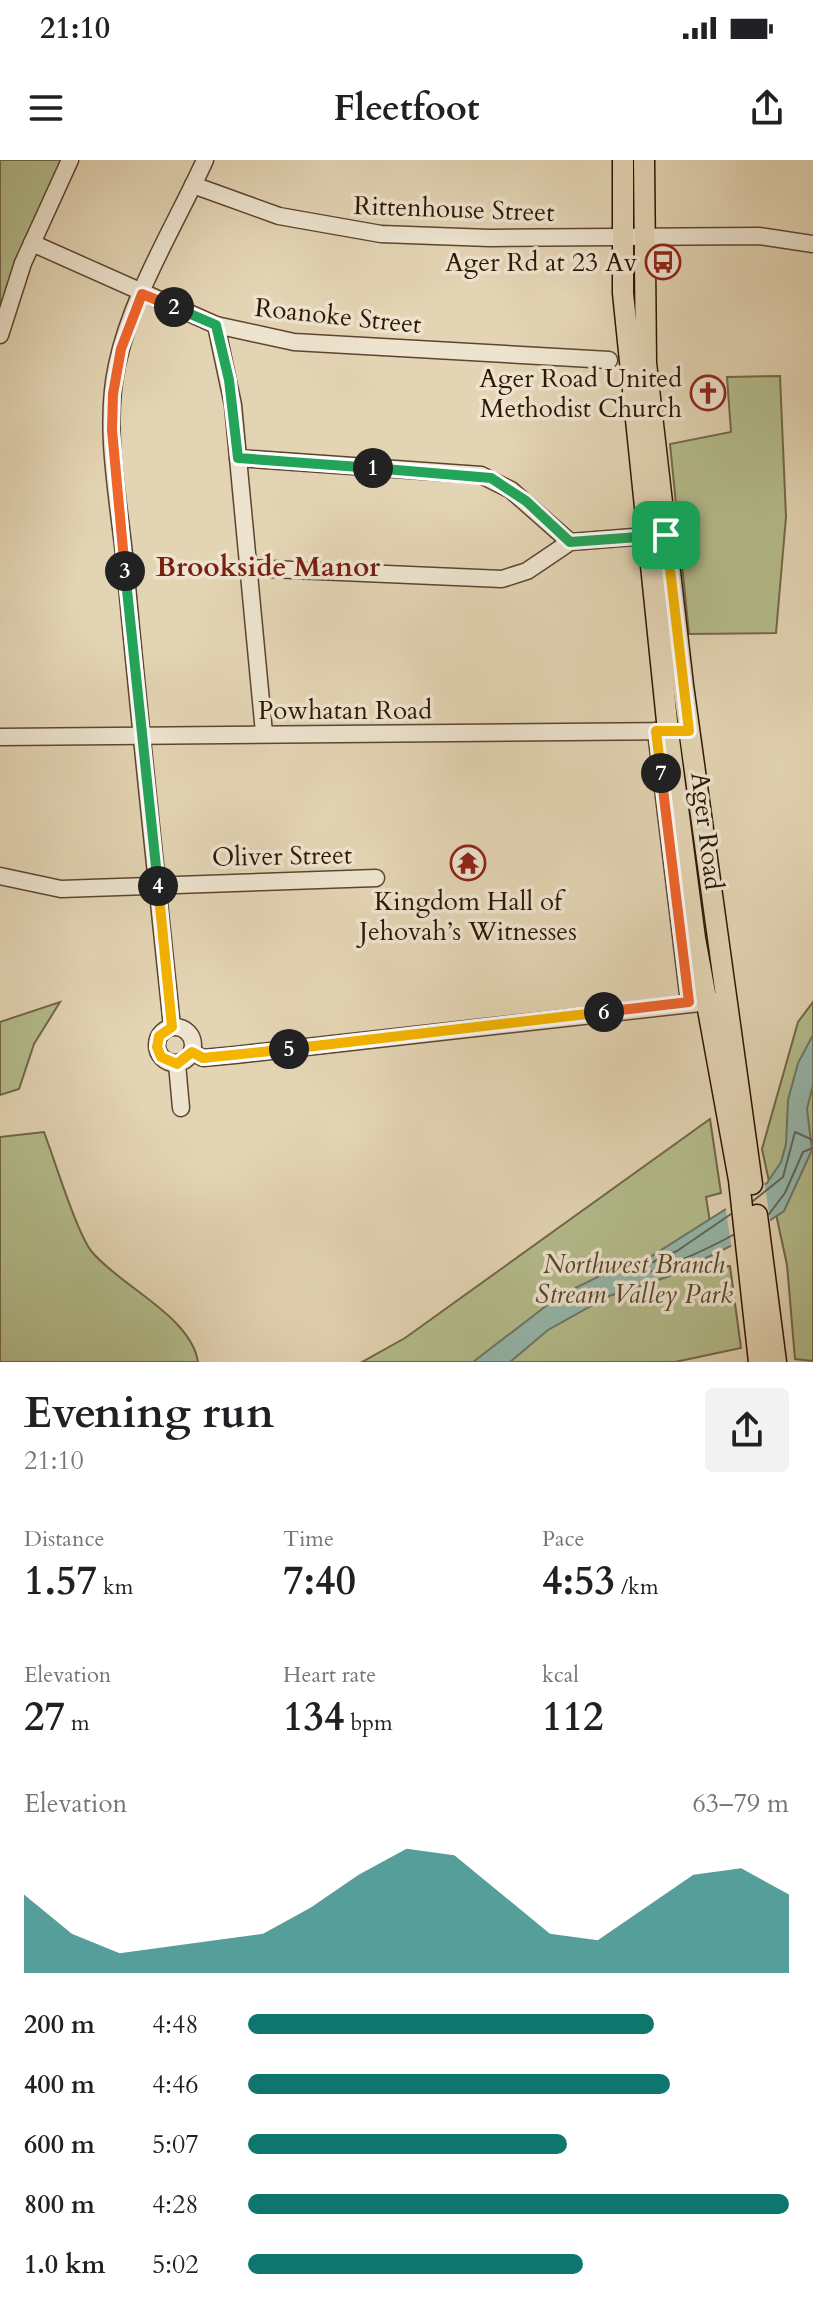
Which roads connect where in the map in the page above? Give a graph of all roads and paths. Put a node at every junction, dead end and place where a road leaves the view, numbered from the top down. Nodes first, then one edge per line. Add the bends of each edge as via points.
1 (70, 160) edge
2 (205, 160) edge
3 (623, 160) edge
4 (644, 160) edge
5 (193, 185) junction
6 (633, 237) junction
7 (32, 243) junction
8 (813, 244) edge
9 (142, 294) junction
10 (216, 325) junction
11 (0, 335) edge
12 (609, 360) dead end
13 (238, 458) junction
14 (656, 535) junction
15 (570, 542) junction
16 (248, 568) junction
17 (662, 731) junction
18 (689, 731) junction
19 (264, 733) junction
20 (142, 735) junction
21 (0, 737) edge
22 (0, 876) edge
23 (376, 878) dead end
24 (157, 883) junction
25 (727, 1001) junction
26 (697, 1002) junction
27 (172, 1027) junction
28 (192, 1052) junction
29 (177, 1064) junction
30 (181, 1108) dead end
31 (745, 1178) junction
32 (755, 1249) junction
33 (759, 1362) edge
34 (776, 1362) edge

1 - 7 street
2 - 5 street
3 - 6 main road, Ager Road
4 - 6 main road, Ager Road
5 - 6 street, Rittenhouse Street via 279,216 381,234
5 - 9 street
6 - 8 street, Rittenhouse Street via 759,236
6 - 14 main road, Ager Road via 623,293
7 - 9 street, Roanoke Street
7 - 11 street
9 - 10 street, Roanoke Street
9 - 20 street via 117,364 112,420
10 - 12 street, Roanoke Street via 294,342
10 - 13 street
13 - 15 street via 481,475 518,495
13 - 16 street
14 - 15 street
14 - 17 main road, Ager Road
14 - 18 main road, Ager Road
15 - 16 street via 527,571 502,579
16 - 19 street
17 - 18 street, Powhatan Road
17 - 19 street, Powhatan Road
17 - 26 main road, Ager Road
18 - 25 main road, Ager Road
19 - 20 street, Powhatan Road
20 - 21 street, Powhatan Road
20 - 24 street
22 - 24 street, Oliver Street via 61,889
23 - 24 street, Oliver Street
24 - 27 street
25 - 26 street
25 - 31 main road, Ager Road
26 - 28 street via 235,1055 203,1058
26 - 31 main road, Ager Road
27 - 28 street via 188,1032
27 - 29 street via 162,1032 157,1047 166,1061
28 - 29 street
29 - 30 street
31 - 32 main road, Ager Road
32 - 33 main road, Ager Road
32 - 34 main road, Ager Road

